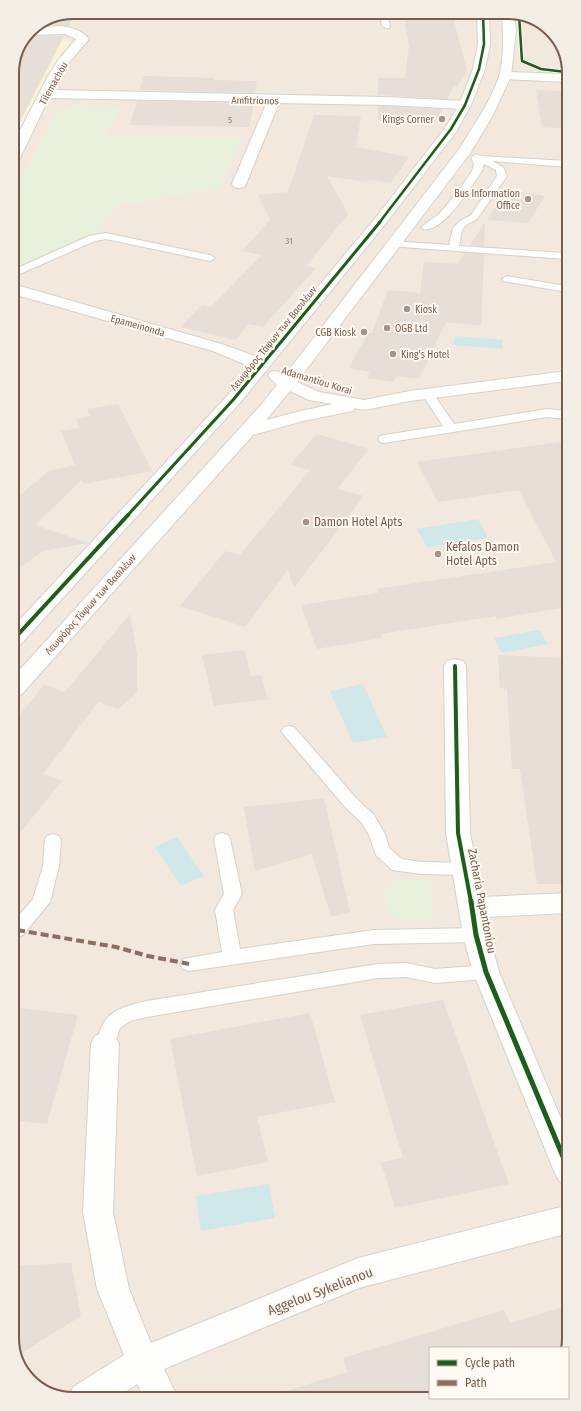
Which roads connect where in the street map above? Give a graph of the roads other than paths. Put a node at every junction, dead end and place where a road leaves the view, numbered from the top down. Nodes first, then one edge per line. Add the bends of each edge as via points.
1 (384, 19) edge
2 (483, 19) edge
3 (508, 19) edge
4 (386, 26) dead end
5 (40, 31) edge
6 (505, 76) junction
7 (562, 78) edge
8 (46, 94) junction
9 (274, 100) junction
10 (465, 105) junction
11 (19, 146) edge
12 (471, 153) junction
13 (562, 164) edge
14 (239, 184) dead end
15 (406, 227) junction
16 (426, 227) junction
17 (449, 229) junction
18 (393, 244) junction
19 (454, 248) junction
20 (562, 256) edge
21 (210, 258) dead end
22 (19, 271) edge
23 (508, 279) dead end
24 (562, 288) edge
25 (19, 291) edge
26 (262, 365) junction
27 (562, 377) edge
28 (291, 378) junction
29 (428, 394) junction
30 (410, 396) junction
31 (364, 405) junction
32 (562, 414) edge
33 (450, 428) junction
34 (247, 431) junction
35 (384, 439) dead end
36 (19, 634) edge
37 (455, 666) dead end
38 (19, 683) edge
39 (289, 731) dead end
40 (222, 839) dead end
41 (53, 840) dead end
42 (465, 869) junction
43 (562, 903) edge
44 (472, 908) junction
45 (19, 928) edge
46 (476, 935) junction
47 (232, 958) junction
48 (189, 964) dead end
49 (486, 972) junction
50 (105, 1044) joint
51 (562, 1154) edge
52 (562, 1221) edge
53 (143, 1362) junction
54 (95, 1392) edge
55 (159, 1392) edge

1 - 4 lane
2 - 10 main road, Λεωφόρος Τάφων των Βασιλέων via 482,56 474,87
3 - 6 main road, Λεωφόρος Τάφων των Βασιλέων via 510,30
5 - 8 main road, Tilemachou via 67,31 83,39 63,62
6 - 7 main road
6 - 12 main road, Λεωφόρος Τάφων των Βασιλέων
8 - 9 main road, Amfitrionos
8 - 11 main road, Tilemachou
9 - 10 main road, Amfitrionos
9 - 14 main road
10 - 26 main road, Λεωφόρος Τάφων των Βασιλέων via 451,129 382,219
12 - 13 lane
12 - 15 main road, Λεωφόρος Τάφων των Βασιλέων
12 - 16 lane via 479,164 477,171 446,214
12 - 17 lane via 500,169 502,176 474,217
15 - 16 lane
15 - 18 main road, Λεωφόρος Τάφων των Βασιλέων
16 - 17 lane
17 - 19 lane
18 - 19 lane
18 - 28 main road, Λεωφόρος Τάφων των Βασιλέων
19 - 20 lane
21 - 22 lane via 106,236 93,238
23 - 24 lane
25 - 26 main road, Epameinonda via 219,348
26 - 28 main road, Adamantiou Korai
26 - 36 main road, Λεωφόρος Τάφων των Βασιλέων
27 - 29 main road, Adamantiou Korai
28 - 30 main road, Adamantiou Korai via 355,392
28 - 31 main road, Adamantiou Korai via 315,396
28 - 34 main road, Λεωφόρος Τάφων των Βασιλέων
29 - 30 main road, Adamantiou Korai
29 - 33 lane
30 - 31 main road, Adamantiou Korai
31 - 34 main road via 312,414
32 - 33 lane via 547,413
33 - 35 lane
34 - 38 main road, Λεωφόρος Τάφων των Βασιλέων
37 - 42 main road, Zacharia Papantoniou via 458,833
39 - 42 lane via 368,819 377,834 382,851 398,865
40 - 47 lane via 233,894 224,910
41 - 45 lane via 51,866 41,902
42 - 44 main road, Zacharia Papantoniou
43 - 44 main road
44 - 46 main road, Zacharia Papantoniou
46 - 47 lane via 374,936
46 - 49 main road, Zacharia Papantoniou
47 - 48 lane
49 - 50 lane via 435,976 406,970 378,971 147,1009 116,1019 107,1030
49 - 51 main road, Zacharia Papantoniou
50 - 53 main road via 98,1212 113,1289
52 - 53 main road, Aggelou Sykelianou via 358,1273
53 - 54 main road, Aggelou Sykelianou
53 - 55 main road

